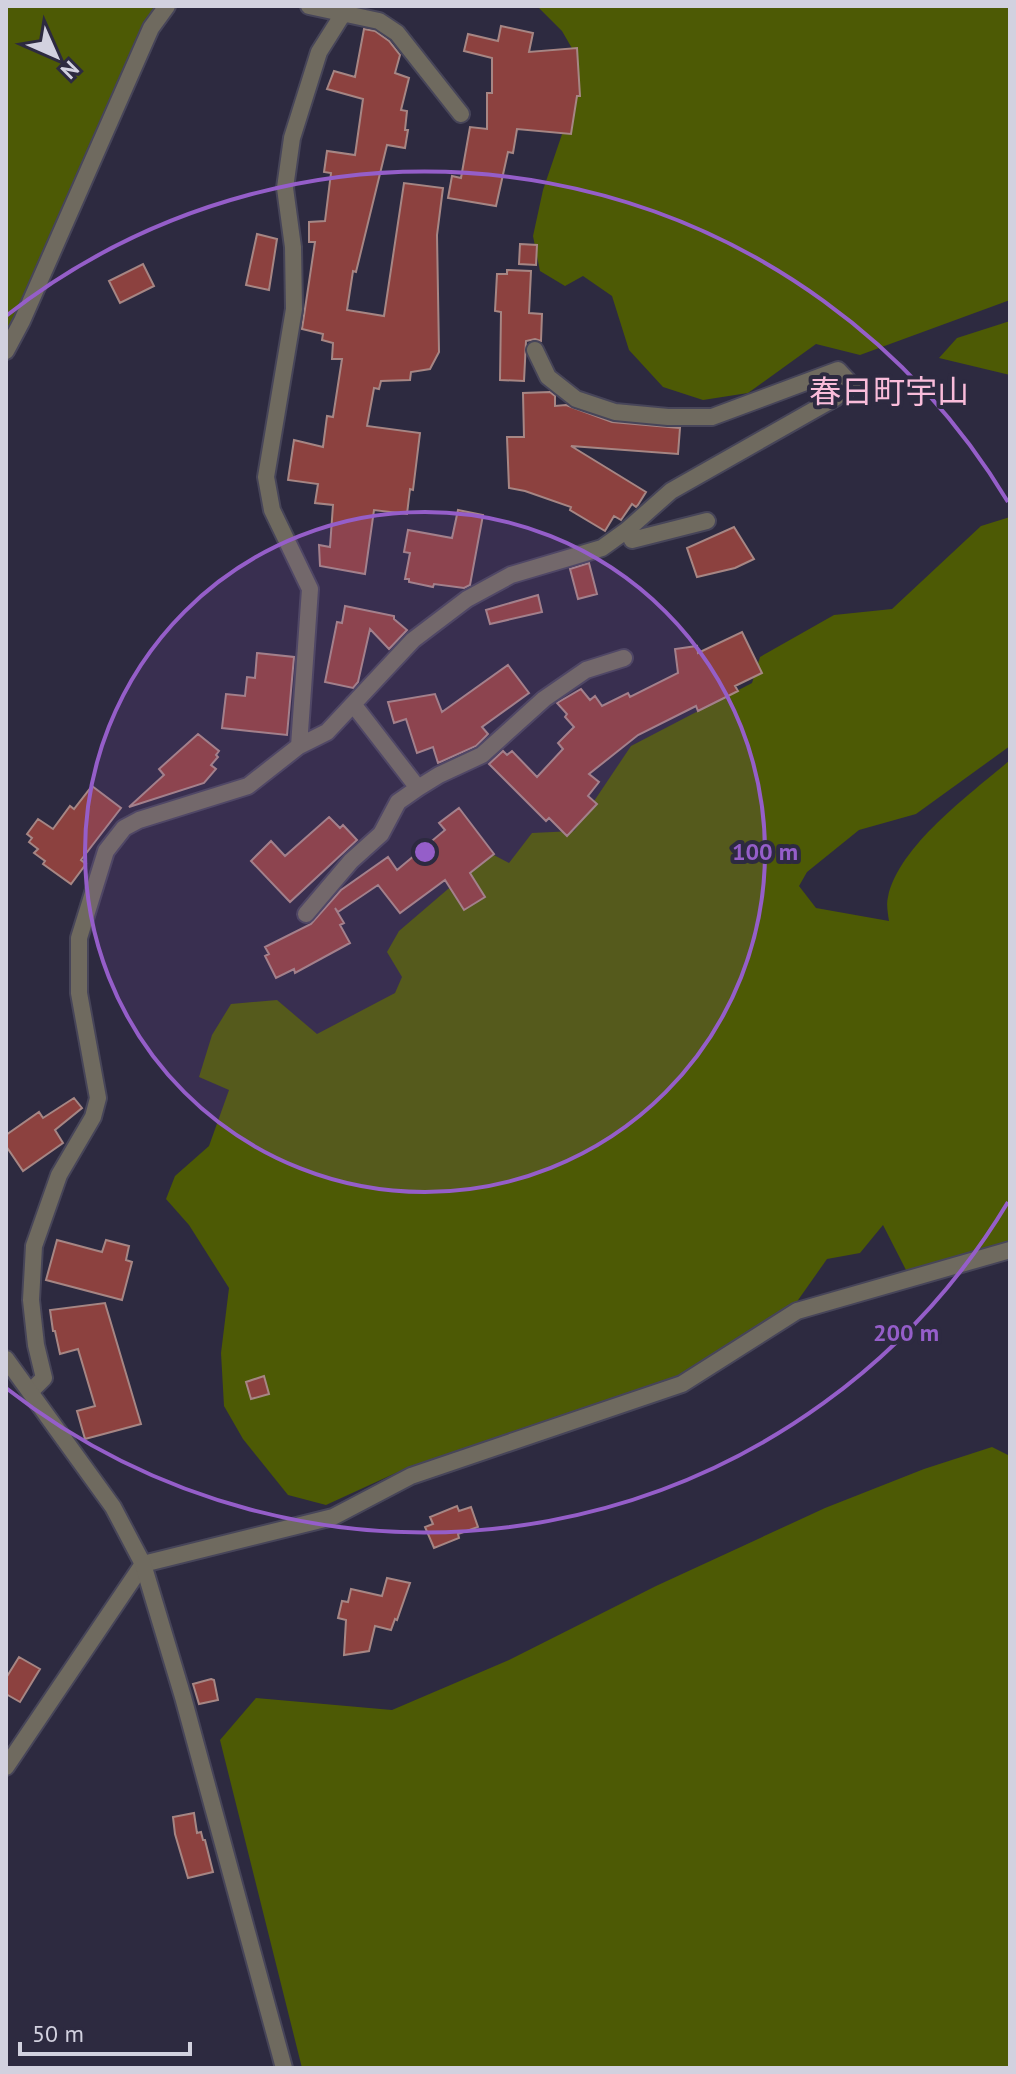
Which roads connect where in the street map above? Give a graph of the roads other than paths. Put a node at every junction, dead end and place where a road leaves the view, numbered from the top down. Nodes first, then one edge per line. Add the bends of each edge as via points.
1 (167, 6) edge
2 (309, 6) edge
3 (346, 9) edge
4 (461, 114) dead end
5 (535, 350) dead end
6 (6, 351) edge
7 (707, 521) dead end
8 (627, 530) junction
9 (624, 658) dead end
10 (353, 704) junction
11 (299, 746) junction
12 (418, 788) junction
13 (306, 914) dead end
14 (1010, 1250) edge
15 (6, 1359) edge
16 (31, 1391) junction
17 (143, 1564) junction
18 (6, 1767) edge
19 (284, 2068) edge

1 - 6 street via 151,28
2 - 3 street
3 - 4 street via 397,33
3 - 11 street via 319,52 292,138 285,188 294,309 266,477 272,510 310,589
5 - 8 street via 548,377 576,399 615,412 712,417 838,370 852,385 671,491
7 - 8 street via 632,540
8 - 10 street via 602,548 511,575 467,599 413,640
9 - 12 street via 586,670 544,699 482,755
10 - 11 street via 327,732
10 - 12 street
11 - 16 street via 248,786 124,828 106,851 79,938 79,993 98,1098 93,1117 59,1175 34,1246 31,1300 44,1378
12 - 13 street via 398,802 381,834
14 - 17 street via 797,1311 682,1384 411,1476 333,1517
15 - 16 street
16 - 17 street via 113,1507
17 - 18 street
17 - 19 street

